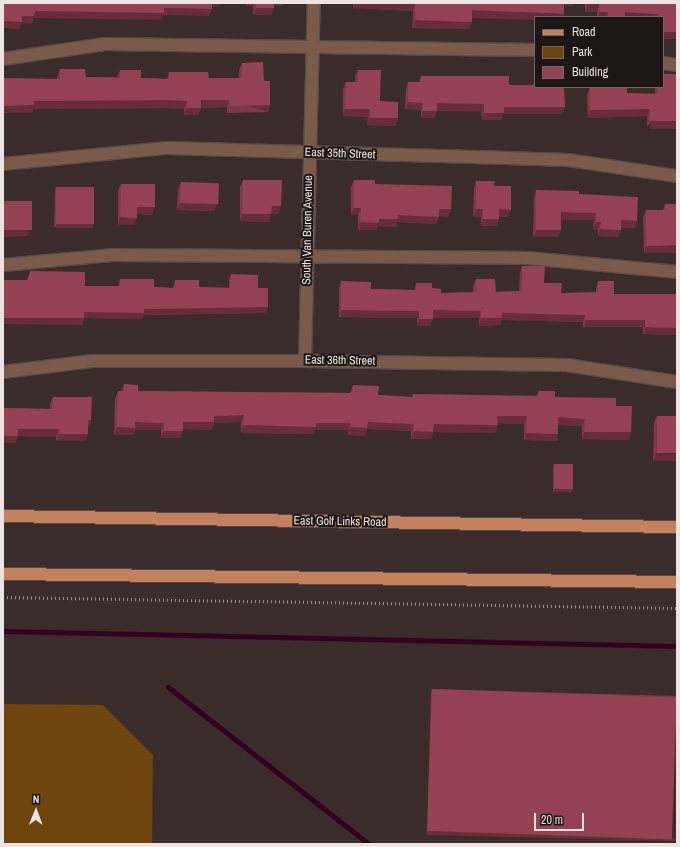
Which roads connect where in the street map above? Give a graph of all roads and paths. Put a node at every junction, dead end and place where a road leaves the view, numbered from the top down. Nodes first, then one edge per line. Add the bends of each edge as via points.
1 (314, 3) edge
2 (313, 48) junction
3 (534, 50) edge
4 (3, 59) edge
5 (664, 63) edge
6 (677, 65) edge
7 (310, 154) junction
8 (3, 164) edge
9 (677, 176) edge
10 (308, 256) junction
11 (3, 265) edge
12 (677, 272) edge
13 (305, 361) junction
14 (3, 372) edge
15 (677, 382) edge
16 (3, 516) edge
17 (677, 527) edge
18 (3, 574) edge
19 (677, 582) edge
20 (3, 597) edge
21 (677, 608) edge

1 - 2 street, South Van Buren Avenue
2 - 3 street
2 - 4 street via 105,44
2 - 7 street, South Van Buren Avenue
5 - 6 street
7 - 8 street, East 35th Street via 167,148 98,152
7 - 9 street, East 35th Street via 568,160
7 - 10 street, South Van Buren Avenue
10 - 11 street via 112,255
10 - 12 street via 527,258
10 - 13 street, South Van Buren Avenue
13 - 14 street, East 36th Street via 92,361
13 - 15 street, East 36th Street via 567,365
16 - 17 main road, East Golf Links Road
18 - 19 main road
20 - 21 path

